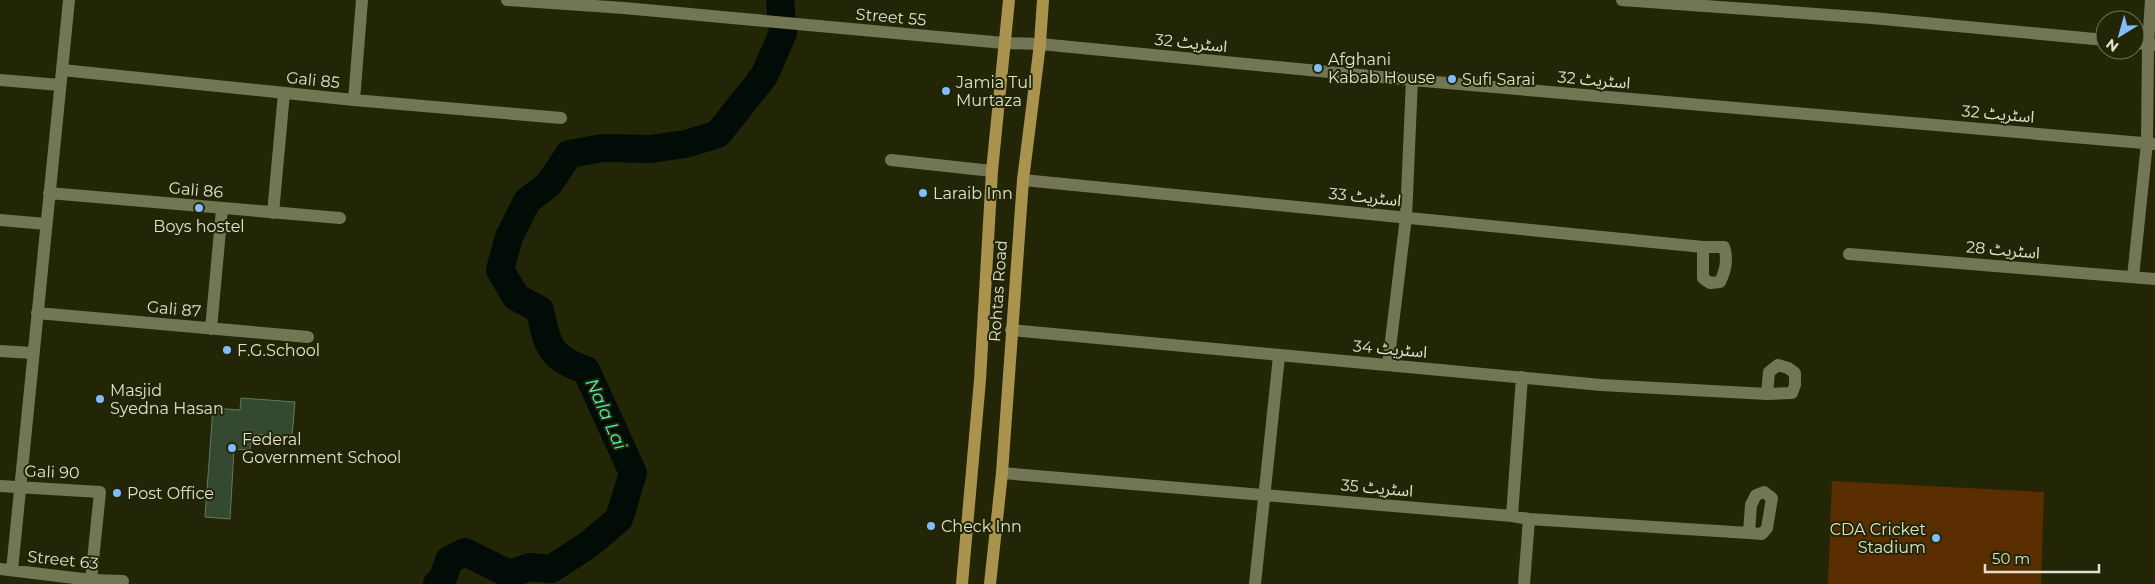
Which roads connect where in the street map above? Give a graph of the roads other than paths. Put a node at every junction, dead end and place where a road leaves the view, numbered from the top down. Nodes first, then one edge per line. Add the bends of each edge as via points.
1 (69, 0) edge
2 (362, 0) edge
3 (507, 0) edge
4 (1009, 0) edge
5 (1043, 0) edge
6 (1622, 0) edge
7 (2151, 0) edge
8 (2095, 39) edge
9 (1004, 43) junction
10 (1040, 44) junction
11 (2146, 44) edge
12 (62, 70) junction
13 (0, 80) edge
14 (1412, 80) junction
15 (60, 85) junction
16 (284, 93) junction
17 (354, 100) junction
18 (561, 118) dead end
19 (2151, 144) edge
20 (891, 160) dead end
21 (992, 170) junction
22 (1023, 180) junction
23 (50, 193) junction
24 (222, 209) junction
25 (273, 213) junction
26 (340, 218) dead end
27 (1406, 218) junction
28 (0, 220) edge
29 (46, 224) junction
30 (1704, 247) dead end
31 (1849, 254) dead end
32 (2133, 277) junction
33 (2155, 279) edge
34 (37, 313) junction
35 (211, 329) junction
36 (1011, 330) junction
37 (308, 337) dead end
38 (0, 350) edge
39 (33, 353) junction
40 (1279, 356) junction
41 (1388, 365) junction
42 (1522, 377) junction
43 (1767, 394) dead end
44 (1002, 473) junction
45 (0, 486) edge
46 (20, 488) junction
47 (1265, 494) junction
48 (1512, 516) junction
49 (1529, 519) junction
50 (1749, 533) dead end
51 (6, 570) edge
52 (91, 580) junction
53 (123, 581) dead end
54 (962, 584) edge
55 (990, 584) edge
56 (1255, 584) edge
57 (1524, 584) edge

1 - 12 street
2 - 17 street
3 - 9 street, Street 55
4 - 9 main road, Rohtas Road
5 - 10 main road, Rohtas Road
6 - 8 street via 1872,18
7 - 11 street
9 - 10 street, Street 55
9 - 21 main road, Rohtas Road
10 - 14 street, اسٹریٹ 32
10 - 22 main road, Rohtas Road
11 - 19 street
12 - 15 street
12 - 16 street, Gali 85
13 - 15 street
14 - 19 street, اسٹریٹ 32
14 - 27 street
15 - 23 street
16 - 17 street, Gali 85
16 - 25 street
17 - 18 street, Gali 85
19 - 32 street
20 - 21 street
21 - 54 main road, Rohtas Road via 980,380
22 - 27 street, اسٹریٹ 33
22 - 36 main road, Rohtas Road
23 - 24 street, Gali 86
23 - 29 street
24 - 25 street, Gali 86
24 - 35 street
25 - 26 street, Gali 86
27 - 30 street, اسٹریٹ 33
27 - 41 street
28 - 29 street
29 - 34 street
31 - 32 street, اسٹریٹ 28
32 - 33 street, اسٹریٹ 28
34 - 35 street, Gali 87
34 - 39 street
35 - 37 street, Gali 87
36 - 40 street, اسٹریٹ 34
36 - 44 main road, Rohtas Road
38 - 39 street
39 - 46 street
40 - 41 street, اسٹریٹ 34
40 - 47 street
41 - 42 street, اسٹریٹ 34
42 - 43 street, اسٹریٹ 34 via 1601,385
42 - 48 street
44 - 47 street, اسٹریٹ 35
44 - 55 main road, Rohtas Road
45 - 46 street, Gali 90
46 - 51 street
46 - 52 street, Gali 90 via 98,490 101,494
47 - 48 street, اسٹریٹ 35
47 - 56 street
48 - 49 street, اسٹریٹ 35
49 - 50 street, اسٹریٹ 35
49 - 57 street
51 - 52 street, Street 63
52 - 53 street, Street 63

